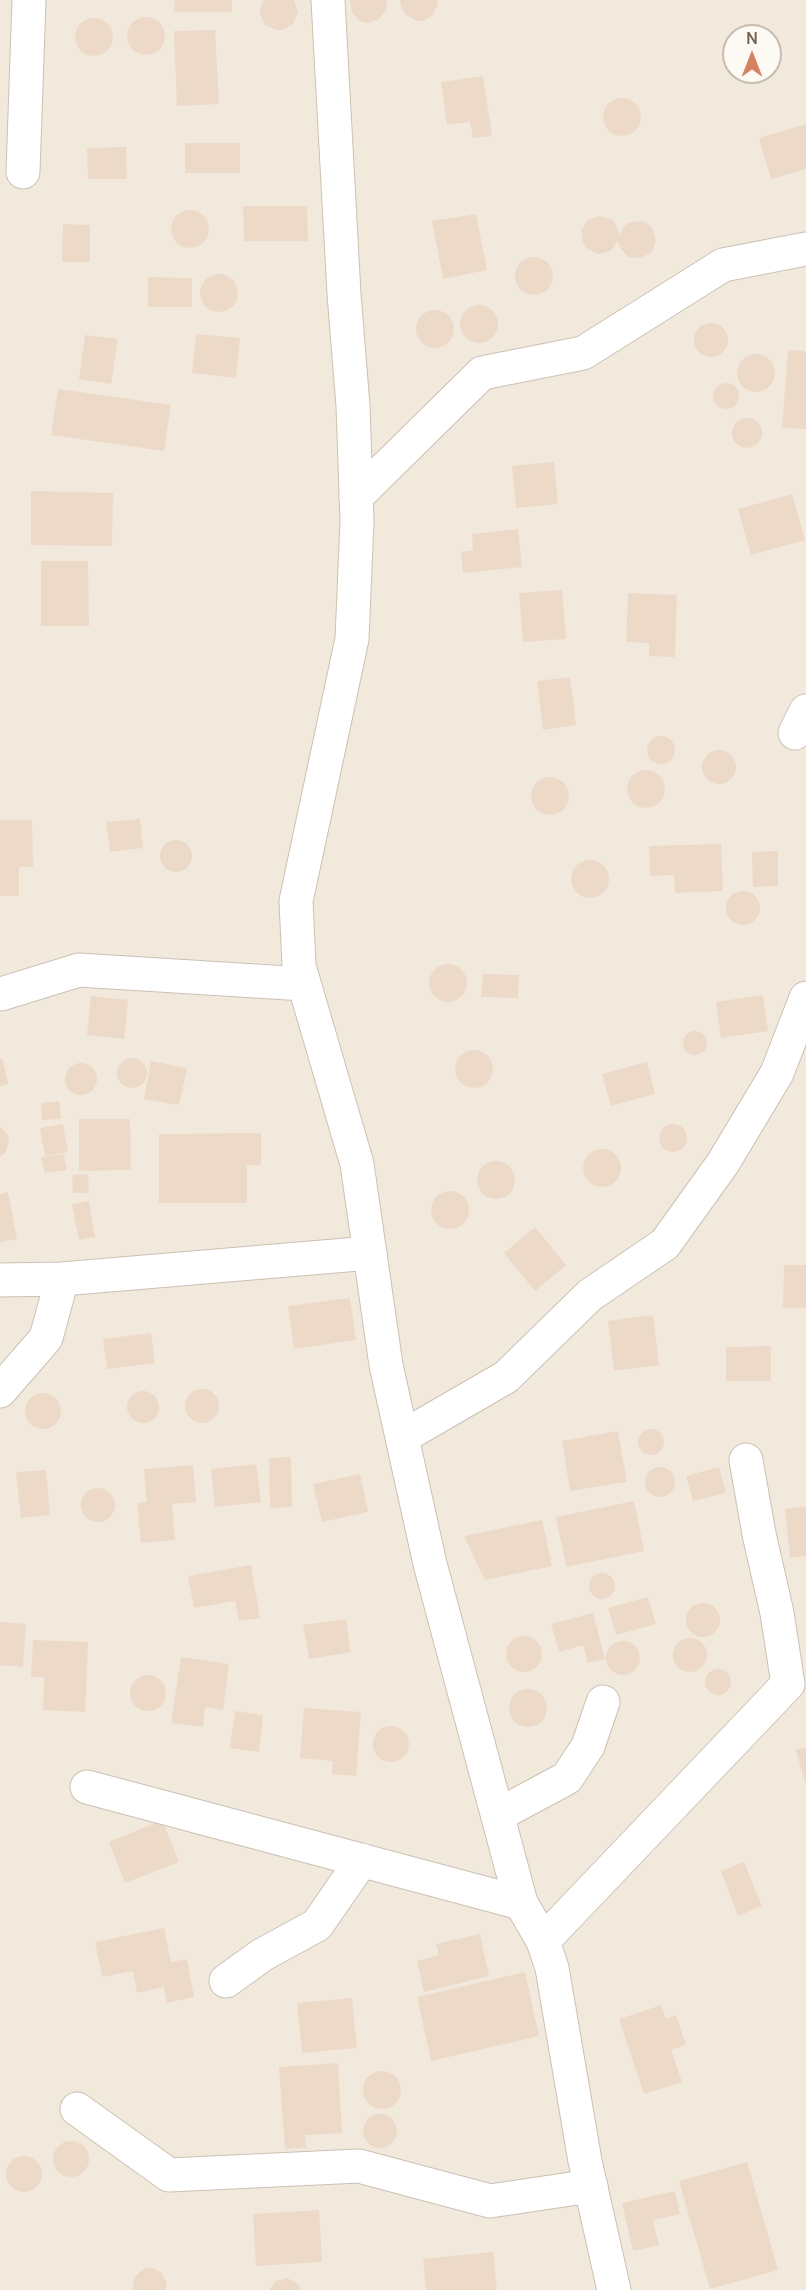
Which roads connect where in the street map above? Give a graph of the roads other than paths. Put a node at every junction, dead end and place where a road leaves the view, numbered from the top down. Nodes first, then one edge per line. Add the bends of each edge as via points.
1 (328, 0) edge
2 (19, 14) edge
3 (23, 172) dead end
4 (806, 249) edge
5 (356, 497) junction
6 (304, 984) junction
7 (1, 994) edge
8 (806, 998) edge
9 (370, 1253) junction
10 (62, 1279) junction
11 (0, 1280) edge
12 (0, 1391) edge
13 (404, 1436) junction
14 (746, 1460) dead end
15 (797, 1683) edge
16 (603, 1702) dead end
17 (87, 1787) dead end
18 (498, 1815) junction
19 (362, 1860) junction
20 (521, 1903) junction
21 (543, 1941) junction
22 (226, 1981) dead end
23 (77, 2109) dead end
24 (591, 2186) junction
25 (614, 2290) edge

1 - 5 street
2 - 3 street
4 - 5 street via 723,266 583,352 482,373
5 - 6 street via 352,639 296,901 299,966
6 - 7 street via 79,970
6 - 9 street via 357,1164
8 - 13 street via 777,1072 723,1163 665,1244 590,1295 506,1377
9 - 10 street
9 - 13 street via 386,1365
10 - 11 street
10 - 12 street via 46,1338
13 - 18 street via 430,1564
14 - 15 street via 777,1613
15 - 21 street
16 - 18 street via 588,1746 567,1778
17 - 19 street
18 - 20 street
19 - 20 street
19 - 22 street via 317,1925
20 - 21 street
21 - 24 street via 552,1968
23 - 24 street via 169,2175 359,2166 490,2201
24 - 25 street

